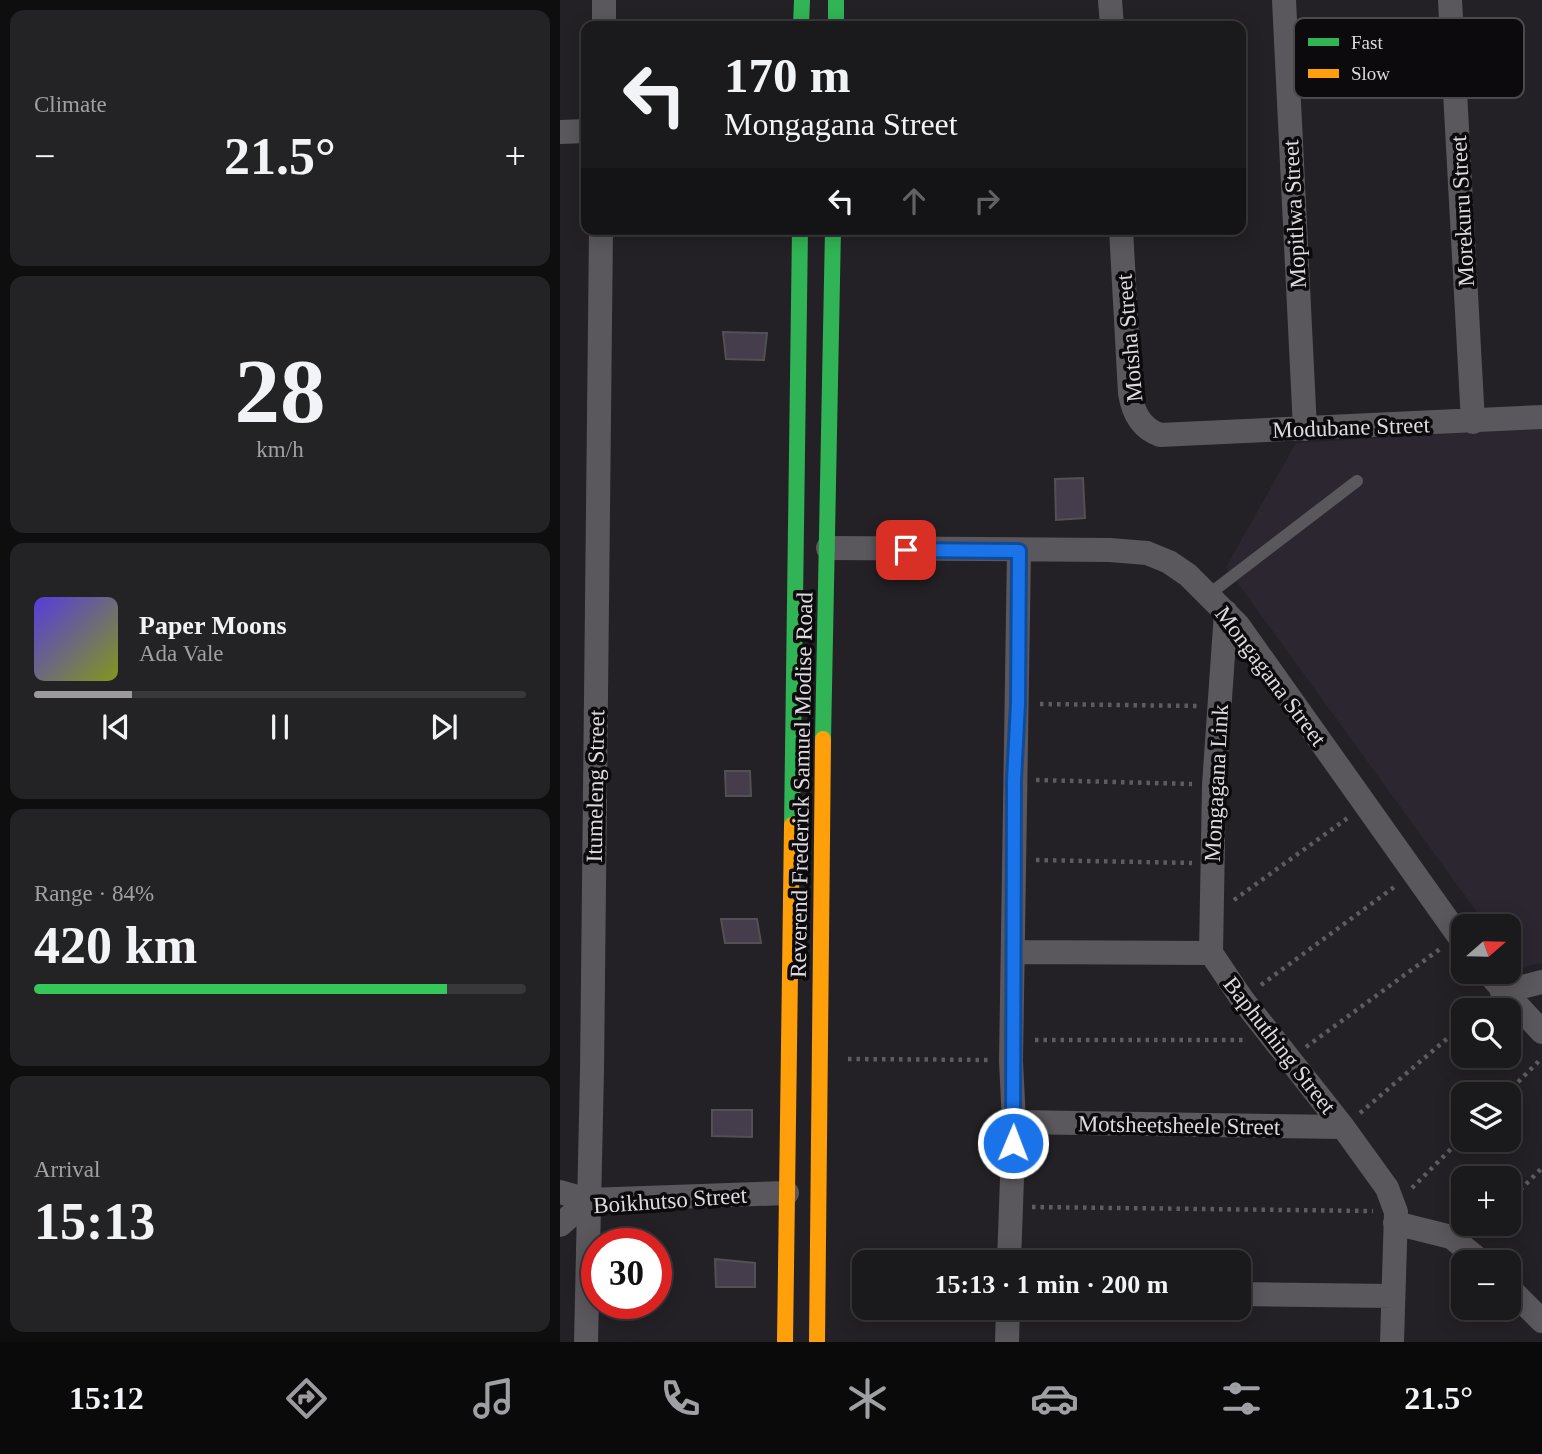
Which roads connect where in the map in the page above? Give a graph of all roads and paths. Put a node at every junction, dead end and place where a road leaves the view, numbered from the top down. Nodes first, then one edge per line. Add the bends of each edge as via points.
1 (604, 0) edge
2 (802, 0) edge
3 (836, 0) edge
4 (1110, 0) edge
5 (1284, 0) edge
6 (1450, 0) edge
7 (1451, 18) edge
8 (604, 21) edge
9 (802, 21) edge
10 (836, 21) edge
11 (1112, 21) edge
12 (1455, 98) edge
13 (581, 131) edge
14 (560, 132) edge
15 (601, 235) edge
16 (800, 235) edge
17 (833, 235) edge
18 (1121, 235) edge
19 (1542, 417) edge
20 (1473, 422) junction
21 (1305, 429) junction
22 (1160, 435) joint
23 (1357, 481) dead end
24 (828, 548) junction
25 (1019, 551) junction
26 (1208, 595) junction
27 (1226, 612) junction
28 (1018, 704) junction
29 (1221, 706) junction
30 (1014, 780) junction
31 (1214, 785) junction
32 (1366, 805) junction
33 (1014, 860) junction
34 (1212, 863) junction
35 (1415, 872) junction
36 (1210, 917) junction
37 (1451, 926) edge
38 (1451, 945) edge
39 (1014, 952) junction
40 (1211, 953) junction
41 (1542, 982) edge
42 (1496, 984) edge
43 (1502, 992) junction
44 (1241, 999) junction
45 (1542, 1032) edge
46 (1451, 1035) edge
47 (1012, 1050) junction
48 (1281, 1050) junction
49 (1542, 1058) edge
50 (822, 1059) junction
51 (1518, 1082) edge
52 (1014, 1122) junction
53 (1343, 1127) junction
54 (1451, 1150) edge
55 (1542, 1168) edge
56 (1521, 1189) edge
57 (560, 1192) edge
58 (787, 1193) junction
59 (588, 1200) junction
60 (1010, 1206) junction
61 (1395, 1213) junction
62 (560, 1225) edge
63 (1009, 1250) edge
64 (1467, 1250) edge
65 (1251, 1294) edge
66 (1393, 1296) junction
67 (1521, 1300) edge
68 (1008, 1320) edge
69 (1542, 1321) edge
70 (586, 1342) edge
71 (785, 1342) edge
72 (817, 1342) edge
73 (1007, 1342) edge
74 (1392, 1342) edge

1 - 8 street
2 - 9 main road
3 - 10 main road
4 - 11 street
5 - 21 street, Mopitlwa Street
6 - 7 street, Morekuru Street
12 - 20 street, Morekuru Street
13 - 14 street
15 - 59 street, Itumeleng Street
16 - 58 main road, Reverend Frederick Samuel Modise Road
17 - 24 main road, Reverend Frederick Samuel Modise Road
18 - 22 street, Motsha Street via 1132,403 1145,427
19 - 20 street, Modubane Street
20 - 21 street, Modubane Street
21 - 22 street, Modubane Street
23 - 26 lane
24 - 25 street, Mongagana Street
24 - 50 main road, Reverend Frederick Samuel Modise Road
25 - 26 street, Mongagana Street via 1147,553 1169,562
25 - 28 street
26 - 27 street, Mongagana Street
27 - 29 street, Mongagana Link
27 - 32 street, Mongagana Street
28 - 29 path
28 - 30 street
29 - 31 street, Mongagana Link
30 - 31 path
30 - 33 street
31 - 34 street, Mongagana Link
32 - 35 street, Mongagana Street
32 - 36 path
33 - 34 path
33 - 39 street
34 - 36 street, Mongagana Link
35 - 37 street, Mongagana Street
35 - 44 path
36 - 40 street, Mongagana Link
38 - 48 path
39 - 40 street, Baphuthing Street
39 - 47 street
40 - 44 street, Baphuthing Street
41 - 43 street
42 - 43 street
43 - 45 street
44 - 48 street, Baphuthing Street
46 - 53 path
47 - 48 path
47 - 50 path
47 - 52 street
48 - 53 street, Baphuthing Street
49 - 51 path
50 - 72 main road, Reverend Frederick Samuel Modise Road
52 - 53 street, Motsheetsheele Street
52 - 60 street
53 - 61 street, Baphuthing Street via 1387,1188
54 - 61 path
55 - 56 path
57 - 59 street
58 - 59 street, Boikhutso Street
58 - 71 main road, Reverend Frederick Samuel Modise Road
59 - 62 street, Boikhutso Street
59 - 70 street, Itumeleng Street
60 - 61 path
60 - 63 street
61 - 64 street via 1451,1237
61 - 66 street
65 - 66 street
66 - 74 street
67 - 69 street
68 - 73 street

